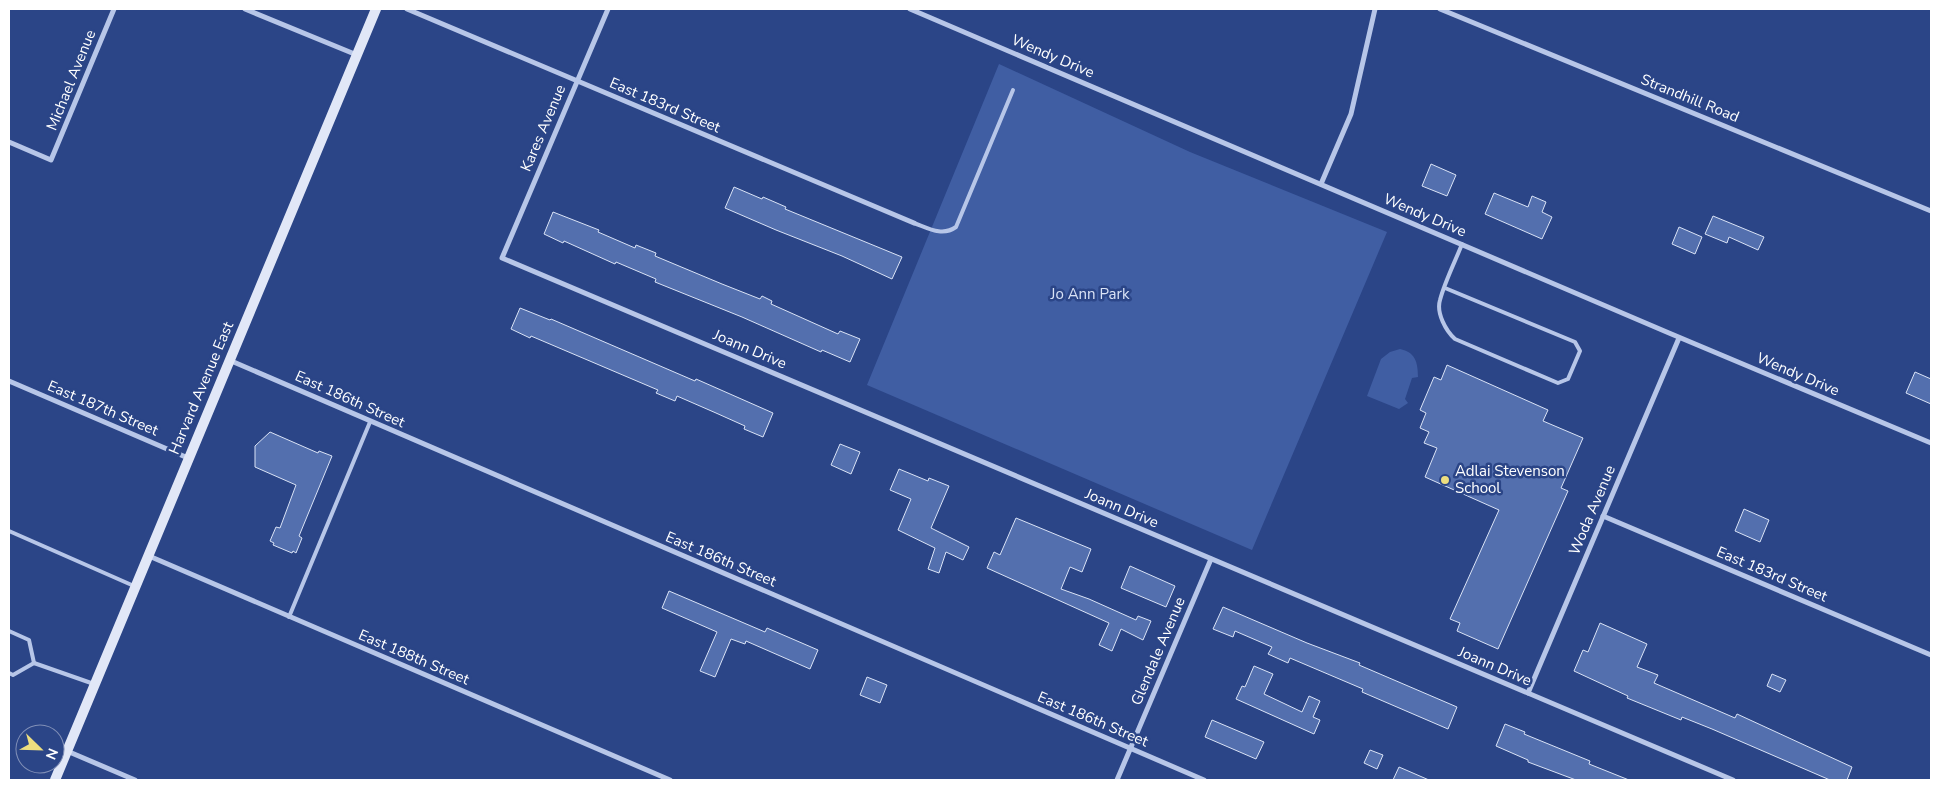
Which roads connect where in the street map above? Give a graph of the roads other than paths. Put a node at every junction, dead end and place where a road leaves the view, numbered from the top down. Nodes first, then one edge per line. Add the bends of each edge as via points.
1 (114, 9) edge
2 (245, 9) edge
3 (376, 9) edge
4 (408, 9) edge
5 (608, 9) edge
6 (910, 9) edge
7 (1375, 9) edge
8 (1440, 9) edge
9 (357, 55) junction
10 (577, 81) junction
11 (1014, 90) dead end
12 (9, 142) edge
13 (1322, 184) junction
14 (1931, 211) edge
15 (914, 223) joint
16 (1462, 244) junction
17 (502, 258) joint
18 (1445, 288) junction
19 (1679, 338) junction
20 (229, 360) junction
21 (9, 381) edge
22 (370, 422) junction
23 (1931, 443) edge
24 (188, 458) junction
25 (1603, 516) junction
26 (9, 531) edge
27 (149, 556) junction
28 (1211, 559) junction
29 (136, 586) junction
30 (289, 617) junction
31 (9, 631) edge
32 (1931, 655) edge
33 (34, 663) junction
34 (9, 673) edge
35 (96, 684) junction
36 (1528, 693) junction
37 (1130, 749) junction
38 (67, 751) junction
39 (55, 780) edge
40 (135, 780) edge
41 (670, 780) edge
42 (1118, 780) edge
43 (1204, 780) edge
44 (1733, 780) edge

1 - 12 street, Michael Avenue via 51,160
2 - 9 street
3 - 9 main road, Harvard Avenue East
4 - 10 street, East 183rd Street
5 - 10 street, Kares Avenue
6 - 13 street, Wendy Drive
7 - 13 street via 1351,114
8 - 14 street, Strandhill Road
9 - 20 main road, Harvard Avenue East
10 - 15 street, East 183rd Street
10 - 17 street, Kares Avenue
11 - 15 lane via 956,226 938,232
13 - 16 street, Wendy Drive
16 - 18 lane
16 - 19 street, Wendy Drive
17 - 28 street, Joann Drive
18 - 18 lane via 1439,302 1442,318 1448,333 1455,339 1558,383 1568,379 1580,351 1575,342
19 - 23 street, Wendy Drive
19 - 25 street, Woda Avenue
20 - 22 street, East 186th Street
20 - 24 main road, Harvard Avenue East
21 - 24 street, East 187th Street
22 - 30 lane
22 - 37 street, East 186th Street
24 - 27 main road, Harvard Avenue East
25 - 32 street, East 183rd Street
25 - 36 street, Woda Avenue
26 - 29 lane
27 - 29 main road, Harvard Avenue East
27 - 30 street, East 188th Street
28 - 36 street, Joann Drive
28 - 37 street, Glendale Avenue
29 - 35 main road, Harvard Avenue East
30 - 41 street, East 188th Street
31 - 33 lane via 29,640
33 - 34 lane via 13,675
33 - 35 lane
35 - 38 main road, Harvard Avenue East
36 - 44 street, Joann Drive
37 - 42 street, Glendale Avenue
37 - 43 street, East 186th Street
38 - 39 main road, Harvard Avenue East
38 - 40 street

